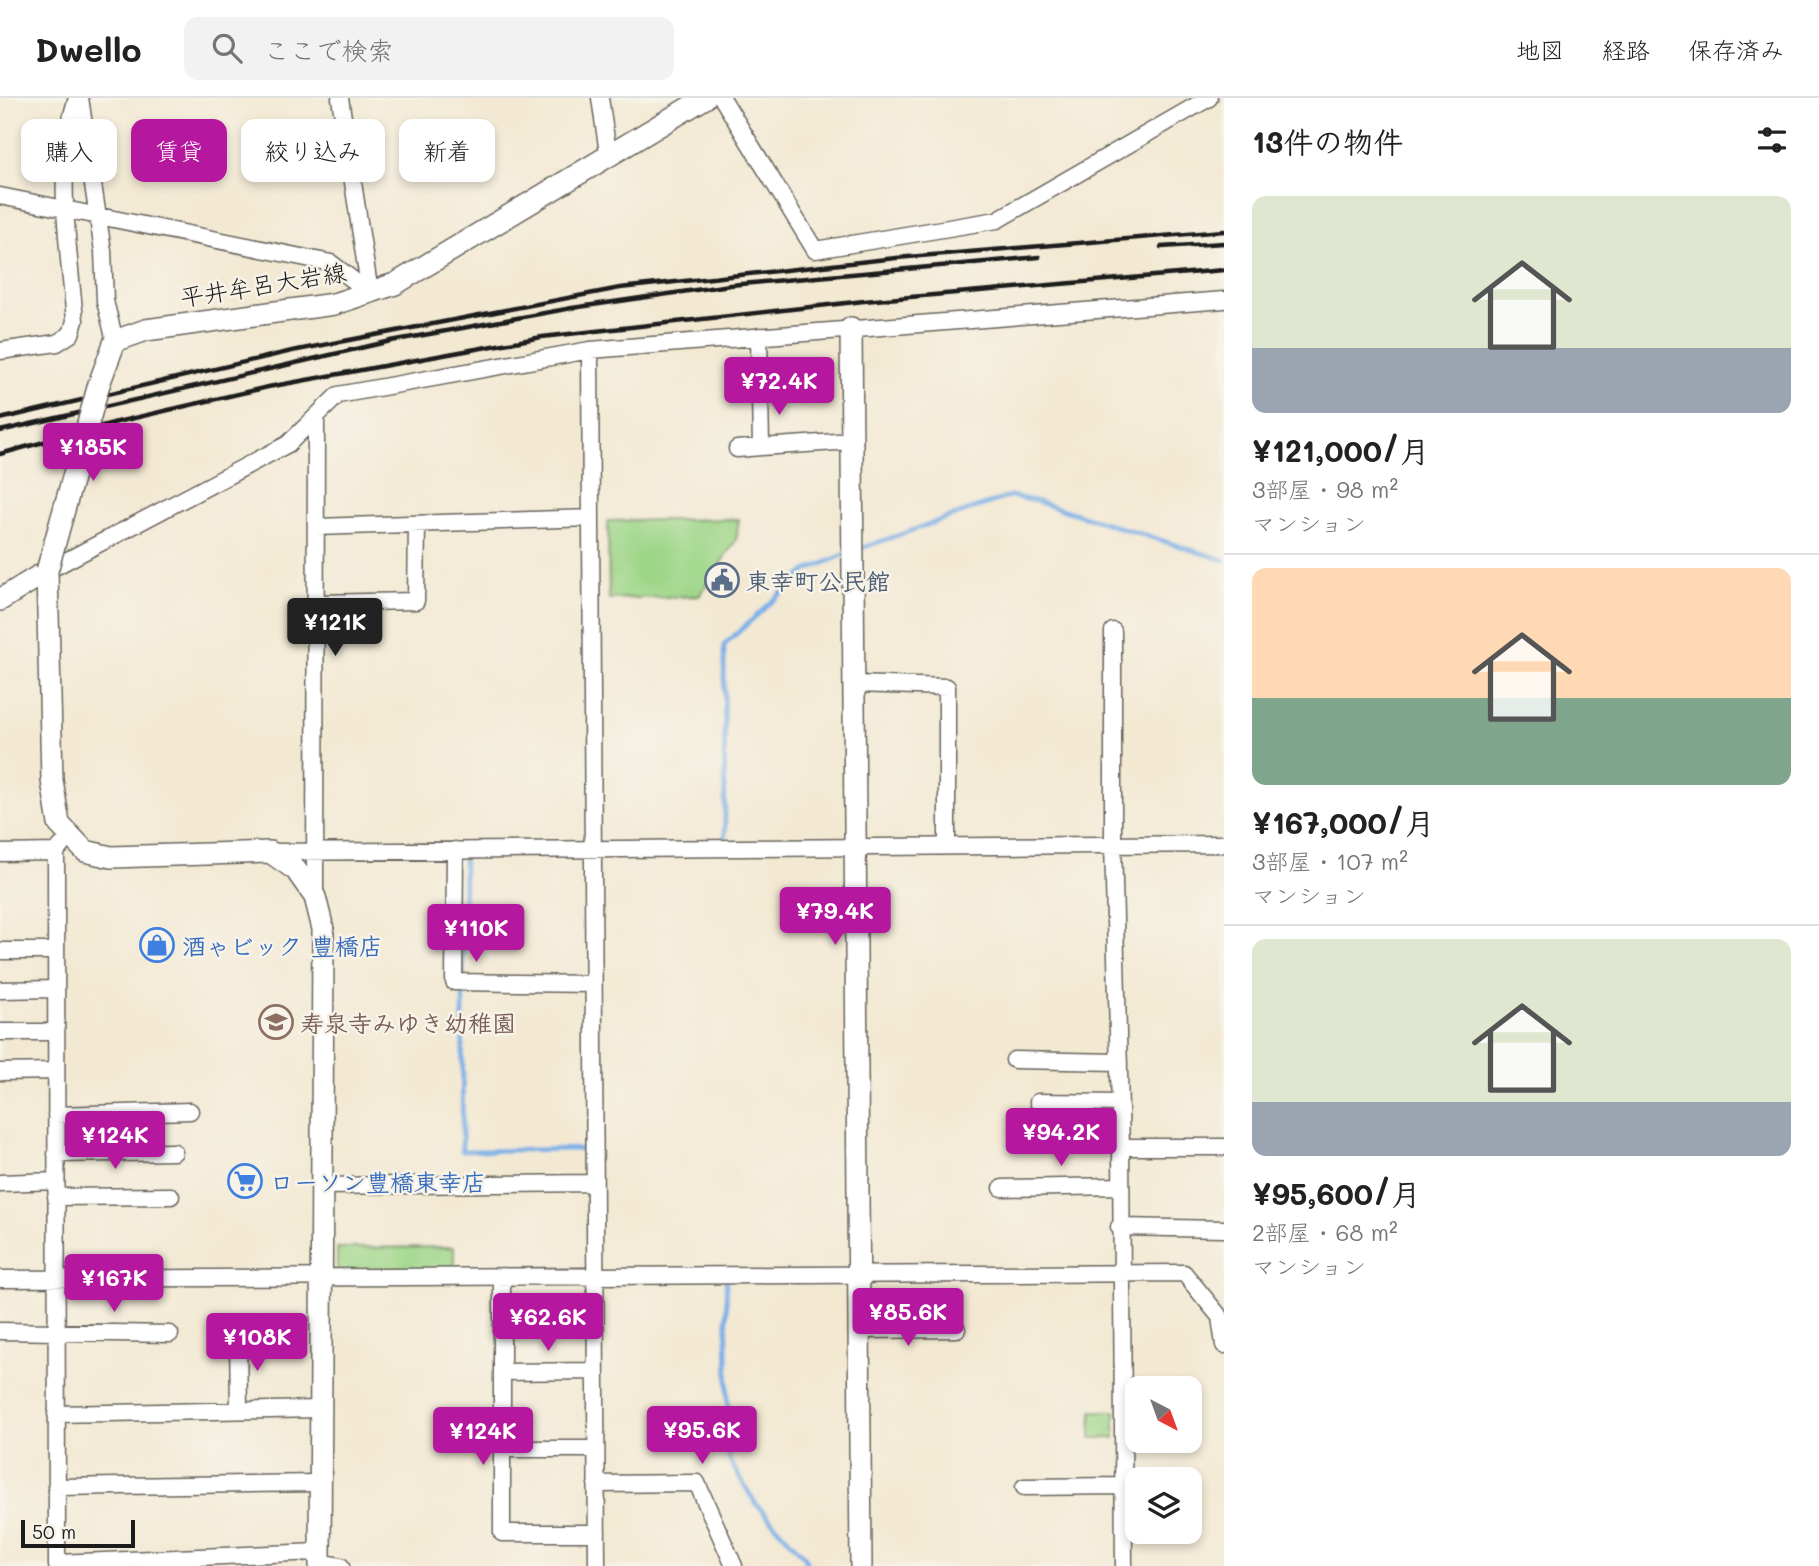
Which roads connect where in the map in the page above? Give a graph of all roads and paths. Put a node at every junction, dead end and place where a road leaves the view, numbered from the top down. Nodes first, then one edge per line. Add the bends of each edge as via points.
1 (79, 98) edge
2 (340, 98) edge
3 (600, 98) edge
4 (705, 98) edge
5 (722, 98) edge
6 (1209, 98) edge
7 (608, 153) junction
8 (0, 196) edge
9 (65, 211) junction
10 (98, 218) junction
11 (370, 293) junction
12 (1224, 300) edge
13 (851, 328) junction
14 (759, 336) junction
15 (115, 341) junction
16 (590, 350) junction
17 (0, 351) edge
18 (316, 418) junction
19 (852, 441) junction
20 (761, 447) junction
21 (737, 449) dead end
22 (591, 518) junction
23 (417, 524) junction
24 (316, 527) junction
25 (47, 571) junction
26 (0, 600) edge
27 (317, 603) junction
28 (1113, 631) dead end
29 (855, 684) junction
30 (70, 836) junction
31 (1113, 843) junction
32 (947, 844) junction
33 (1224, 844) edge
34 (856, 845) junction
35 (593, 848) junction
36 (455, 850) junction
37 (55, 852) junction
38 (271, 852) junction
39 (317, 852) junction
40 (0, 853) edge
41 (315, 897) junction
42 (0, 951) edge
43 (56, 951) junction
44 (593, 984) junction
45 (55, 989) junction
46 (0, 990) edge
47 (0, 1032) edge
48 (56, 1032) junction
49 (1014, 1060) dead end
50 (1119, 1062) junction
51 (0, 1072) edge
52 (55, 1072) junction
53 (1038, 1102) dead end
54 (1120, 1102) junction
55 (190, 1111) dead end
56 (56, 1115) junction
57 (1121, 1147) junction
58 (1224, 1147) edge
59 (174, 1152) dead end
60 (55, 1154) junction
61 (0, 1183) edge
62 (594, 1183) junction
63 (320, 1186) junction
64 (1120, 1186) junction
65 (1002, 1188) dead end
66 (56, 1189) junction
67 (171, 1196) dead end
68 (1119, 1227) junction
69 (1224, 1229) edge
70 (858, 1274) junction
71 (1120, 1274) junction
72 (320, 1276) junction
73 (502, 1277) junction
74 (56, 1278) junction
75 (594, 1278) junction
76 (0, 1279) edge
77 (957, 1329) dead end
78 (859, 1330) junction
79 (0, 1331) edge
80 (56, 1331) junction
81 (170, 1334) dead end
82 (238, 1335) dead end
83 (1224, 1345) edge
84 (595, 1371) junction
85 (502, 1372) junction
86 (320, 1409) junction
87 (239, 1410) junction
88 (56, 1414) junction
89 (502, 1449) junction
90 (596, 1449) junction
91 (320, 1483) junction
92 (596, 1484) junction
93 (1123, 1486) junction
94 (56, 1487) junction
95 (1024, 1487) dead end
96 (597, 1533) junction
97 (320, 1560) edge
98 (57, 1564) edge
99 (341, 1566) edge
100 (597, 1566) edge
101 (734, 1566) edge
102 (861, 1566) edge
103 (1124, 1566) edge

1 - 9 street via 69,121
1 - 10 street
2 - 11 street
3 - 7 street
4 - 7 street, 平井牟呂大岩線
5 - 6 street via 815,250 997,220
7 - 11 street, 平井牟呂大岩線 via 395,284
8 - 9 street
9 - 10 street
9 - 17 street via 75,321 71,334 57,343
10 - 11 street via 331,263
10 - 15 street via 105,301
11 - 15 street, 平井牟呂大岩線 via 334,304 146,330
12 - 13 street
13 - 14 street
13 - 19 street
14 - 16 street
14 - 20 street
15 - 25 street, bridge
16 - 18 street via 338,395
16 - 22 street
18 - 24 street
18 - 25 street via 288,444
19 - 20 street
19 - 29 street
20 - 21 street
22 - 23 street
22 - 35 street
23 - 24 street
23 - 27 street via 416,601
24 - 27 street
25 - 26 street
25 - 30 street via 52,780 59,824
27 - 39 street
28 - 31 street
29 - 32 street via 947,687
29 - 34 street
30 - 37 street
30 - 38 street via 85,851 111,857
31 - 32 street
31 - 33 street
31 - 50 street
32 - 34 street
34 - 35 street
34 - 70 street
35 - 36 street
35 - 44 street
36 - 39 street
36 - 44 street via 454,982
37 - 40 street
37 - 43 street
38 - 39 street
38 - 41 street via 296,870
39 - 41 street
41 - 63 street via 323,939
42 - 43 street
43 - 45 street
44 - 62 street
45 - 46 street
45 - 48 street
47 - 48 street
48 - 52 street
49 - 50 street
50 - 54 street
51 - 52 street
52 - 56 street
53 - 54 street
54 - 57 street
55 - 56 street
56 - 60 street
57 - 58 street
57 - 64 street
59 - 60 street
60 - 66 street
61 - 66 street
62 - 63 street
62 - 75 street
63 - 72 street
64 - 65 street
64 - 68 street
66 - 67 street
66 - 74 street
68 - 69 street
68 - 71 street
70 - 71 street
70 - 75 street
70 - 78 street
71 - 83 street via 1184,1273 1220,1317
71 - 93 street
72 - 73 street
72 - 74 street
72 - 86 street
73 - 75 street
73 - 85 street
74 - 76 street
74 - 80 street
75 - 84 street
77 - 78 street
78 - 102 street
79 - 80 street
80 - 81 street
80 - 88 street
82 - 87 street
84 - 85 street
84 - 90 street
85 - 89 street
86 - 87 street
86 - 91 street
87 - 88 street
88 - 94 street
89 - 90 street
89 - 96 street via 502,1533
90 - 92 street
91 - 94 street
91 - 97 street
92 - 96 street
92 - 101 street via 697,1483
93 - 95 street
93 - 103 street
94 - 98 street
96 - 100 street
97 - 98 street
97 - 99 street

